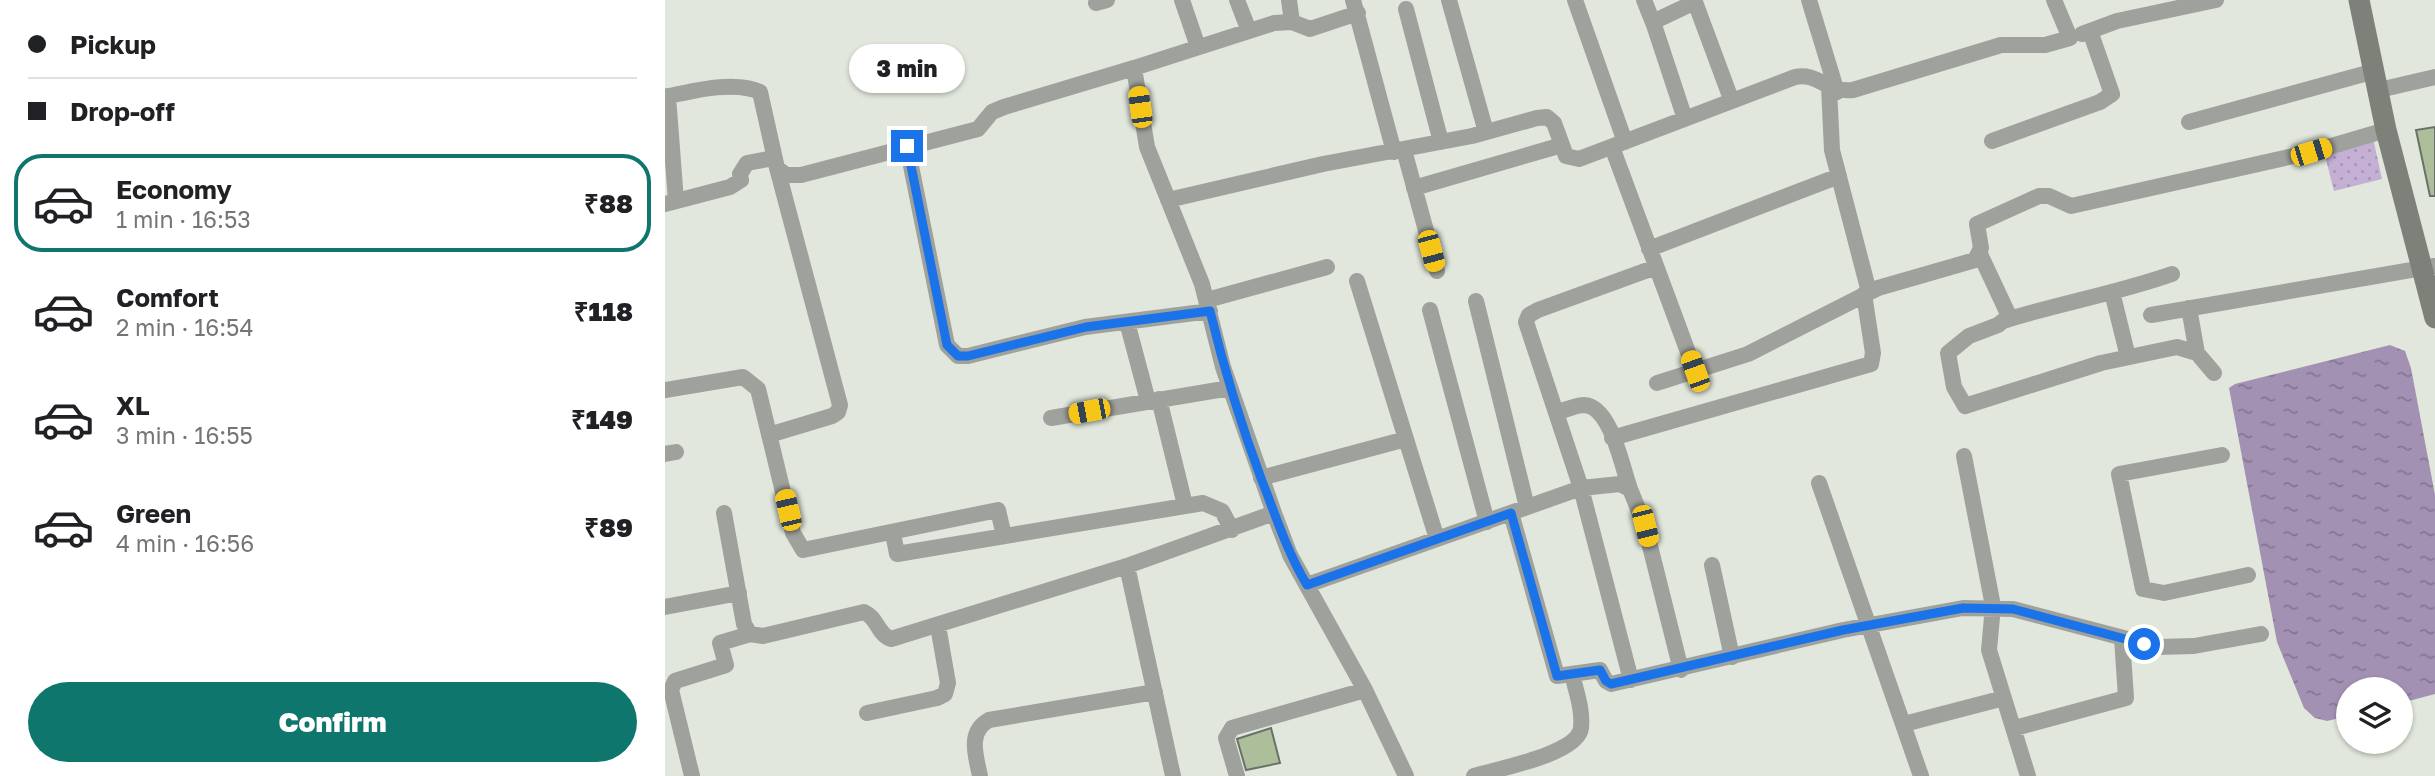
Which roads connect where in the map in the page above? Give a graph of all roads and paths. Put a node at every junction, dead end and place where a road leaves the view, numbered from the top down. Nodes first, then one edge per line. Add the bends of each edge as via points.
1 (1182, 0) edge
2 (1237, 0) edge
3 (1289, 0) edge
4 (1449, 0) edge
5 (1575, 0) edge
6 (1644, 0) edge
7 (1809, 0) edge
8 (2055, 0) edge
9 (2216, 0) edge
10 (2359, 0) edge
11 (1699, 1) edge
12 (1356, 6) edge
13 (1406, 9) dead end
14 (1292, 22) junction
15 (1654, 25) junction
16 (1249, 31) junction
17 (2091, 31) junction
18 (2070, 38) junction
19 (1198, 47) junction
20 (1134, 68) junction
21 (2435, 77) edge
22 (2377, 80) junction
23 (1833, 90) junction
24 (667, 96) edge
25 (1731, 99) junction
26 (1685, 119) junction
27 (2189, 122) dead end
28 (2386, 130) junction
29 (1486, 132) junction
30 (1992, 141) dead end
31 (1441, 142) junction
32 (1562, 145) junction
33 (1619, 145) junction
34 (907, 146) junction
35 (1399, 151) junction
36 (776, 163) junction
37 (1839, 176) junction
38 (1414, 188) junction
39 (1168, 200) junction
40 (671, 202) edge
41 (1649, 249) junction
42 (1980, 254) junction
43 (1327, 267) dead end
44 (1656, 267) junction
45 (2429, 268) edge
46 (1437, 271) dead end
47 (2172, 274) dead end
48 (1357, 281) dead end
49 (2112, 292) junction
50 (1867, 293) junction
51 (1476, 301) dead end
52 (1209, 306) junction
53 (2189, 308) junction
54 (1430, 310) dead end
55 (2151, 315) dead end
56 (2435, 318) edge
57 (2006, 320) junction
58 (1127, 322) junction
59 (2197, 353) junction
60 (2128, 357) junction
61 (1695, 371) junction
62 (2214, 373) dead end
63 (1657, 383) dead end
64 (1230, 388) junction
65 (665, 390) edge
66 (1154, 400) junction
67 (1557, 412) junction
68 (1051, 418) dead end
69 (769, 435) junction
70 (1612, 438) junction
71 (1406, 439) junction
72 (2222, 455) dead end
73 (1964, 456) dead end
74 (1261, 478) junction
75 (1819, 483) dead end
76 (1581, 488) junction
77 (1630, 489) junction
78 (1185, 505) junction
79 (1527, 507) junction
80 (724, 513) dead end
81 (1274, 513) junction
82 (1511, 513) junction
83 (1487, 522) junction
84 (1232, 530) junction
85 (893, 533) junction
86 (1004, 536) junction
87 (1437, 539) junction
88 (1712, 565) dead end
89 (1127, 566) junction
90 (2248, 575) dead end
91 (1307, 585) junction
92 (739, 593) junction
93 (1993, 606) junction
94 (665, 607) edge
95 (938, 626) junction
96 (1870, 626) junction
97 (750, 634) junction
98 (2261, 634) dead end
99 (2122, 638) junction
100 (1732, 657) junction
101 (1681, 670) junction
102 (1572, 674) junction
103 (1631, 680) junction
104 (1365, 690) junction
105 (1155, 692) junction
106 (2004, 698) junction
107 (867, 713) dead end
108 (1905, 724) junction
109 (2015, 728) junction
110 (692, 776) edge
111 (980, 776) edge
112 (1173, 776) edge
113 (1237, 776) edge
114 (1406, 776) edge
115 (1474, 776) edge
116 (1921, 776) edge
117 (2028, 776) edge

1 - 19 street
2 - 16 street
3 - 14 street
4 - 29 street
5 - 33 street
6 - 15 street
7 - 23 street
8 - 18 street
9 - 17 street
10 - 22 main road
11 - 15 street
11 - 25 street
12 - 14 street via 1310,29
12 - 35 street
13 - 31 street
14 - 16 street
15 - 26 street
16 - 19 street
17 - 18 street
17 - 30 street via 2112,94
18 - 23 street via 2045,45 2001,45 1853,90
19 - 20 street
20 - 34 street via 1004,107 992,112 978,129
20 - 39 street via 1147,147
21 - 22 street
22 - 27 street
22 - 28 main road
23 - 25 street via 1804,75
23 - 37 street via 1830,137
24 - 36 street via 734,87 760,92
24 - 40 street
25 - 26 street
26 - 33 street
28 - 42 street via 2311,152 2071,206 2039,196 1977,224
28 - 45 main road
29 - 31 street
29 - 32 street via 1548,117
31 - 35 street
32 - 33 street via 1572,160
32 - 38 street
33 - 41 street
34 - 36 street via 801,175 786,176
34 - 58 street via 950,351 968,356 1086,327
35 - 38 street
35 - 39 street
36 - 40 street via 747,163 741,180 730,187
36 - 69 street via 840,405 832,416
37 - 41 street
37 - 50 street
38 - 46 street
39 - 52 street
41 - 44 street
42 - 50 street via 1965,265
42 - 57 street
43 - 52 street
44 - 61 street
44 - 67 street via 1529,315 1528,332
45 - 53 street
45 - 56 main road
47 - 49 street
48 - 71 street
49 - 57 street
49 - 60 street
50 - 61 street via 1748,354
50 - 70 street via 1871,364
51 - 79 street
52 - 58 street
52 - 64 street
53 - 55 street
53 - 59 street
54 - 83 street
57 - 60 street via 1969,336 1948,352 1954,387 1965,406
58 - 66 street
59 - 60 street via 2177,347
59 - 62 street
61 - 63 street
64 - 66 street
64 - 74 street
65 - 69 street via 743,377 758,389
66 - 68 street
66 - 78 street
67 - 70 street via 1591,406 1602,415
67 - 76 street
69 - 85 street via 793,533 803,550
70 - 77 street
71 - 74 street
71 - 87 street
72 - 90 street via 2119,474 2143,589 2164,593
73 - 93 street
74 - 81 street
75 - 96 street
76 - 77 street via 1620,484
76 - 79 street
76 - 103 street
77 - 101 street via 1645,526
78 - 84 street via 1213,505 1222,511
78 - 86 street
79 - 82 street
80 - 92 street
81 - 84 street
81 - 91 street
82 - 83 street
82 - 102 street via 1555,673
83 - 87 street
84 - 89 street
85 - 86 street via 897,554
85 - 86 street via 997,510
87 - 91 street
88 - 100 street
89 - 95 street
89 - 105 street
91 - 104 street
92 - 94 street
92 - 97 street
93 - 96 street
93 - 99 street
93 - 106 street via 1989,650
95 - 97 street via 891,639 882,634 872,615 864,612 762,636
95 - 107 street via 949,683 945,694
96 - 100 street
96 - 108 street
97 - 110 street via 720,643 726,665 675,681 671,690
98 - 99 street via 2172,648
99 - 109 street via 2126,698
100 - 101 street
101 - 103 street
102 - 103 street via 1600,670 1608,684
102 - 115 street via 1581,711 1577,738 1547,755
104 - 113 street via 1232,728 1226,738
104 - 114 street
105 - 111 street via 989,720 976,733
105 - 112 street
106 - 108 street
106 - 109 street
108 - 116 street
109 - 117 street

